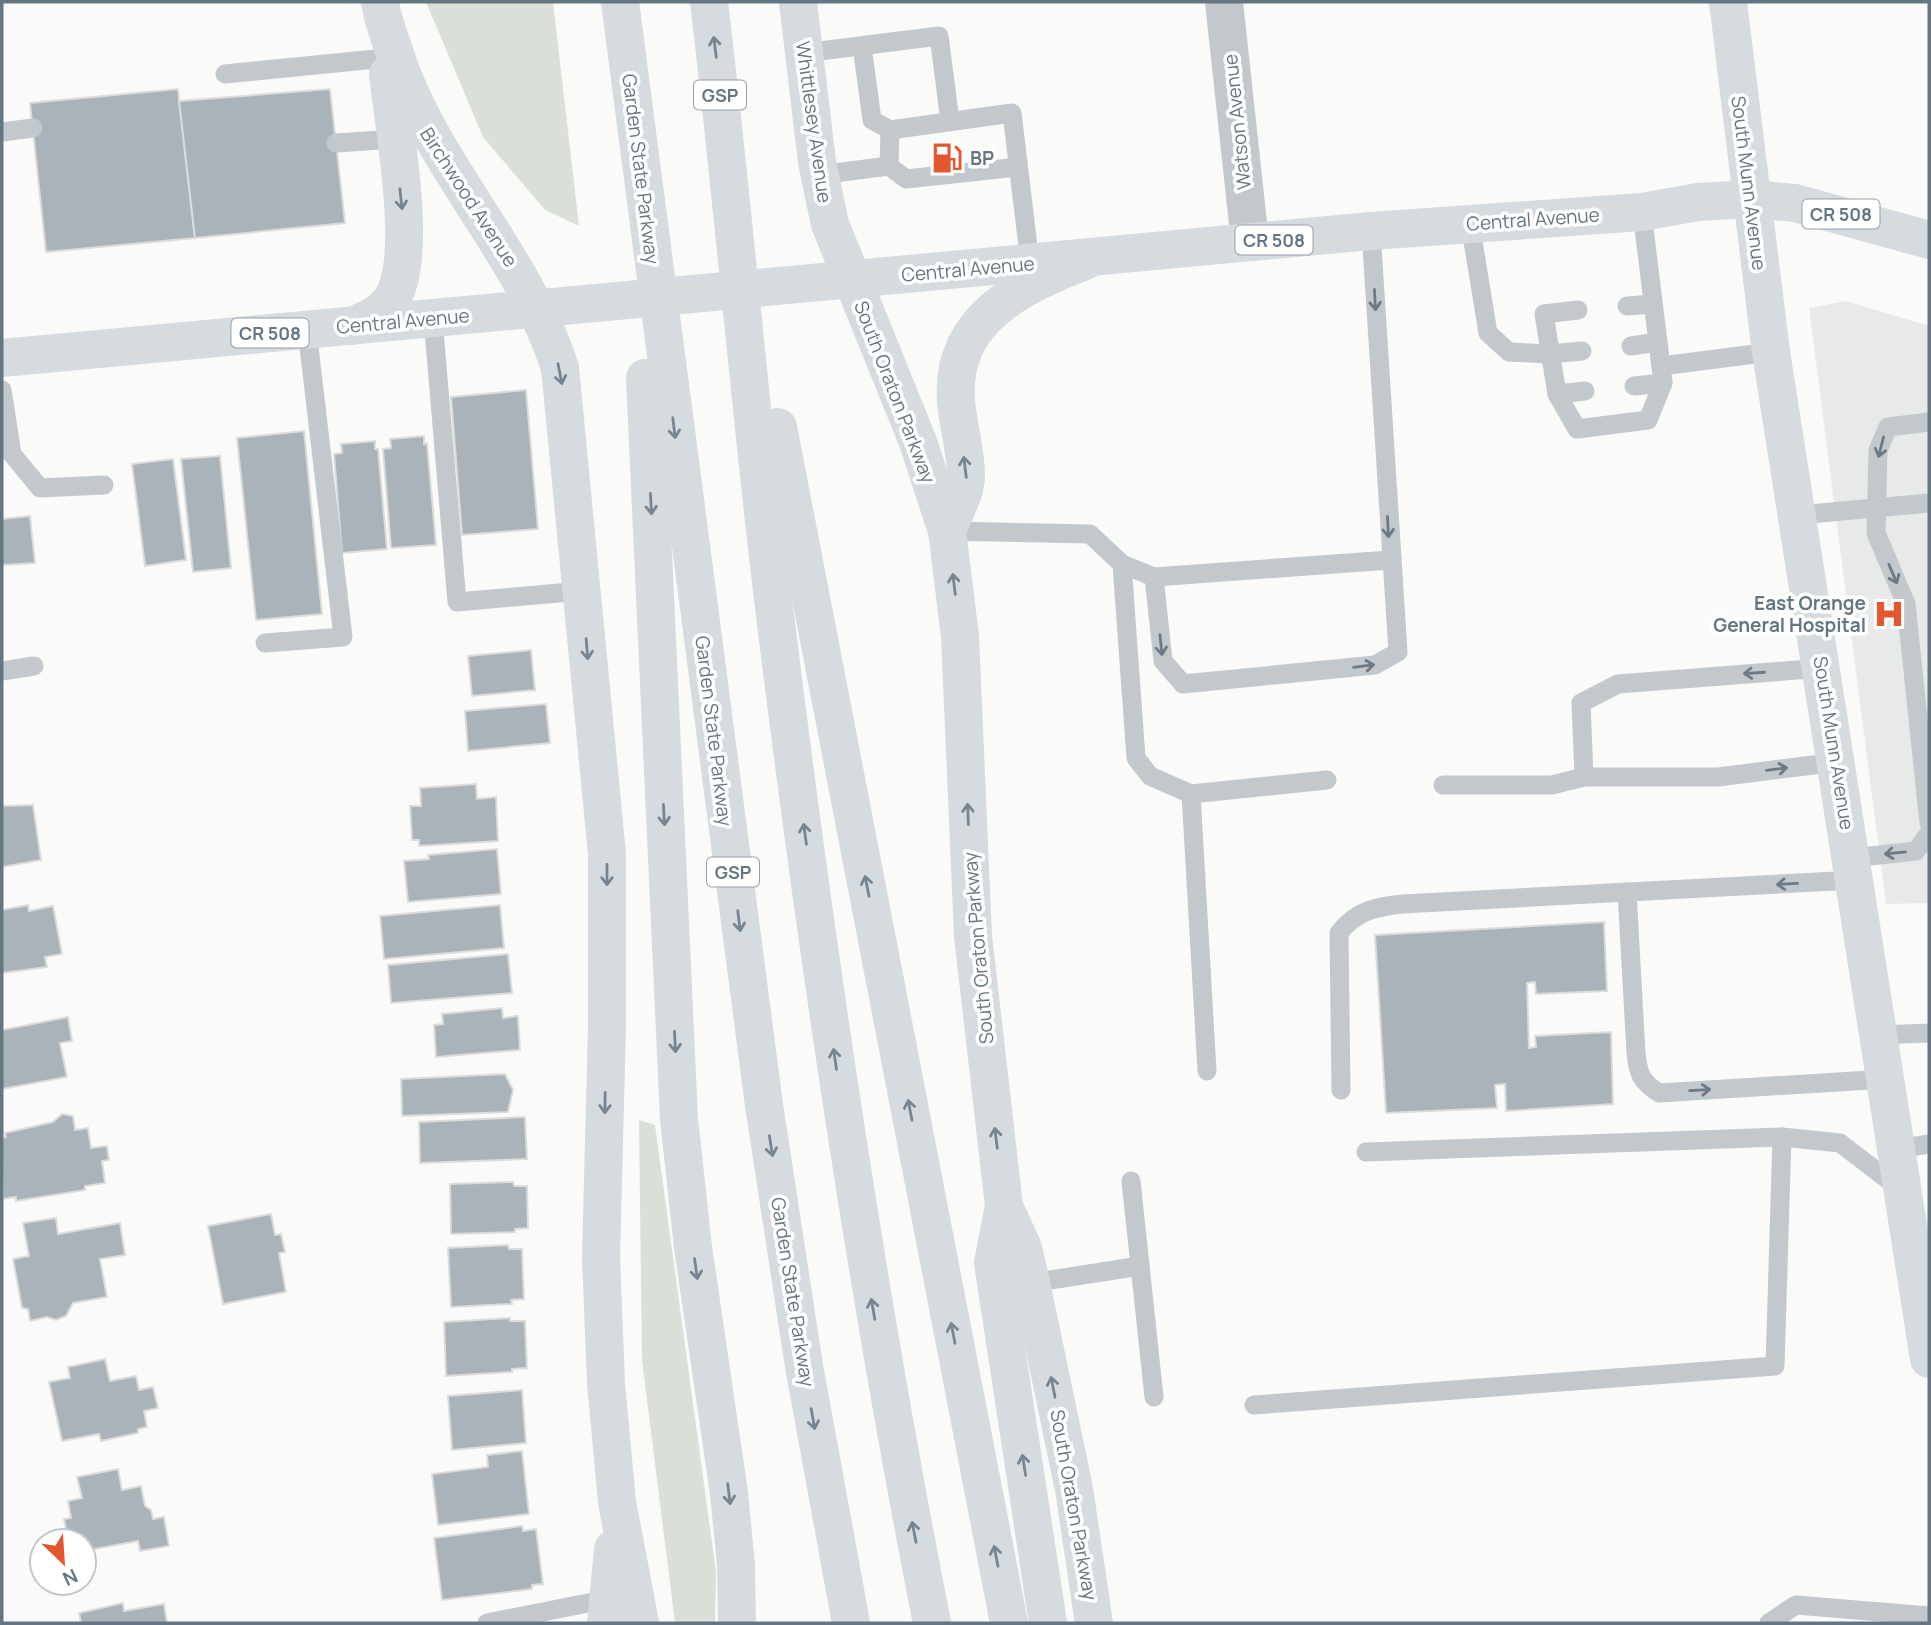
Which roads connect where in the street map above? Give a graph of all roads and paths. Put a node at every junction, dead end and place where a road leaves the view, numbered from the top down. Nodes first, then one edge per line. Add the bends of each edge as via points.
1 (620, 2) edge
2 (709, 2) edge
3 (798, 2) edge
4 (1224, 2) edge
5 (1728, 2) edge
6 (380, 5) edge
7 (862, 46) junction
8 (804, 53) junction
9 (386, 58) junction
10 (225, 74) dead end
11 (634, 118) junction
12 (950, 121) junction
13 (33, 128) dead end
14 (890, 130) junction
15 (2, 132) edge
16 (395, 139) junction
17 (336, 143) dead end
18 (889, 166) junction
19 (1018, 167) junction
20 (819, 175) junction
21 (732, 188) junction
22 (1750, 200) junction
23 (1642, 212) junction
24 (1470, 223) junction
25 (1371, 231) junction
26 (1929, 240) edge
27 (1250, 242) junction
28 (1095, 257) junction
29 (1030, 263) junction
30 (851, 280) junction
31 (1653, 304) junction
32 (1628, 306) dead end
33 (538, 309) junction
34 (1578, 310) dead end
35 (433, 318) junction
36 (352, 326) junction
37 (307, 330) junction
38 (1658, 342) junction
39 (1631, 346) dead end
40 (1582, 351) dead end
41 (1771, 352) junction
42 (1549, 354) junction
43 (2, 358) edge
44 (1662, 375) junction
45 (1634, 386) dead end
46 (2, 390) edge
47 (1585, 391) dead end
48 (1557, 394) junction
49 (1929, 422) edge
50 (7, 454) edge
51 (104, 485) dead end
52 (1929, 503) edge
53 (1878, 510) junction
54 (1799, 515) junction
55 (947, 531) junction
56 (1390, 560) junction
57 (1122, 565) junction
58 (1154, 577) junction
59 (581, 592) junction
60 (265, 643) dead end
61 (34, 666) dead end
62 (1823, 668) junction
63 (2, 671) edge
64 (1837, 762) junction
65 (1584, 777) junction
66 (1327, 780) dead end
67 (1443, 785) dead end
68 (1191, 794) junction
69 (1929, 823) edge
70 (1929, 833) edge
71 (1853, 869) junction
72 (1627, 892) junction
73 (1929, 1033) edge
74 (1879, 1035) junction
75 (1207, 1071) dead end
76 (1886, 1079) junction
77 (1340, 1090) dead end
78 (1782, 1137) junction
79 (1913, 1147) edge
80 (1366, 1152) dead end
81 (1131, 1181) dead end
82 (1903, 1192) junction
83 (1004, 1206) junction
84 (1921, 1248) edge
85 (1140, 1266) junction
86 (1031, 1283) junction
87 (1929, 1359) edge
88 (1154, 1397) dead end
89 (1254, 1405) dead end
90 (617, 1502) junction
91 (607, 1611) edge
92 (1929, 1616) edge
93 (486, 1623) edge
94 (640, 1623) edge
95 (737, 1623) edge
96 (851, 1623) edge
97 (932, 1623) edge
98 (1009, 1623) edge
99 (1048, 1623) edge
100 (1094, 1623) edge
101 (1769, 1623) edge

1 - 11 main road, Garden State Parkway / GSP
21 -> 2 main road, GSP
3 - 8 main road, Whittlesey Avenue
4 - 27 street, Watson Avenue
5 - 22 main road, South Munn Avenue
6 - 9 main road
6 - 33 main road, Birchwood Avenue via 420,119
7 - 8 lane
7 - 12 lane via 939,36
7 - 14 lane via 872,120
8 - 20 main road, Whittlesey Avenue
9 - 10 lane
9 - 16 main road
11 -> 95 main road via 679,1118 730,1505
11 -> 96 main road, Garden State Parkway / GSP via 764,1105 804,1366
12 - 14 lane
12 - 19 lane via 1012,113
13 - 15 lane
14 - 18 lane
16 - 17 lane
16 -> 36 main road via 403,270 388,304
18 - 19 lane via 906,179
18 - 20 lane
19 - 29 lane
20 - 30 main road, Whittlesey Avenue via 830,224
97 -> 21 main road, GSP via 892,1419 842,1112 773,596
98 -> 21 main road
22 - 23 main road, Central Avenue / CR 508 via 1698,202
22 - 26 main road, Central Avenue / CR 508 via 1795,203
22 - 41 main road, South Munn Avenue
23 - 24 main road, Central Avenue / CR 508
23 - 31 lane
24 - 25 main road, Central Avenue / CR 508
24 - 42 lane via 1488,333 1509,352
25 - 27 main road, Central Avenue / CR 508
25 -> 56 lane
27 - 28 main road, Central Avenue / CR 508
28 - 29 main road, Central Avenue / CR 508
55 -> 28 main road via 966,478 956,399 957,363 969,335 1006,301
29 - 30 main road, Central Avenue / CR 508
30 - 33 main road, Central Avenue / CR 508
30 - 55 main road, South Oraton Parkway via 918,442
31 - 32 lane
31 - 38 lane
33 - 35 main road, Central Avenue / CR 508
33 -> 59 main road via 562,386
34 - 42 lane via 1544,314
35 - 36 main road, Central Avenue / CR 508
35 - 59 lane via 457,602
36 - 37 main road, Central Avenue / CR 508
37 - 43 main road, Central Avenue / CR 508
37 - 60 lane via 343,637
38 - 39 lane
38 - 44 lane
40 - 42 lane
41 - 44 lane
41 - 54 main road, South Munn Avenue
42 - 48 lane
44 - 45 lane
44 - 48 lane via 1648,420 1577,429
46 - 50 lane
47 - 48 lane
49 -> 53 lane via 1888,427 1878,450
50 - 51 lane via 40,488
52 - 53 lane
53 - 54 lane
53 -> 69 lane via 1876,533 1906,604
54 - 62 main road, South Munn Avenue
55 - 57 lane via 1090,534
83 -> 55 main road, South Oraton Parkway via 973,936 960,636
56 - 58 lane
58 -> 56 lane via 1163,661 1183,684 1375,665 1398,652
57 - 58 lane
57 - 68 lane via 1136,758 1150,776
59 -> 90 main road via 607,854 601,1257
61 - 63 lane
62 - 64 main road, South Munn Avenue
62 -> 65 lane via 1618,684 1581,703
65 -> 64 lane via 1718,777
64 - 71 main road, South Munn Avenue
65 - 67 lane via 1552,785
66 - 68 lane
68 - 75 lane
70 -> 71 lane via 1916,850
71 -> 72 lane
71 - 74 main road, South Munn Avenue
72 -> 76 lane via 1639,1074 1648,1086 1659,1093
72 - 77 lane via 1402,904 1373,908 1351,918 1339,933
73 - 74 lane
74 - 76 main road, South Munn Avenue
76 - 79 main road, South Munn Avenue
78 - 80 lane
78 - 82 lane via 1840,1143
78 - 89 lane via 1775,1366
79 - 82 main road, South Munn Avenue
81 - 85 lane
82 - 84 main road, South Munn Avenue
83 - 86 main road, South Oraton Parkway via 1023,1248
99 -> 83 main road via 993,1263
84 - 87 main road, South Munn Avenue
85 - 86 lane
85 - 88 lane
100 -> 86 main road, South Oraton Parkway via 1074,1489
90 - 91 main road
90 - 94 main road
91 - 93 lane
92 - 101 lane via 1796,1605

